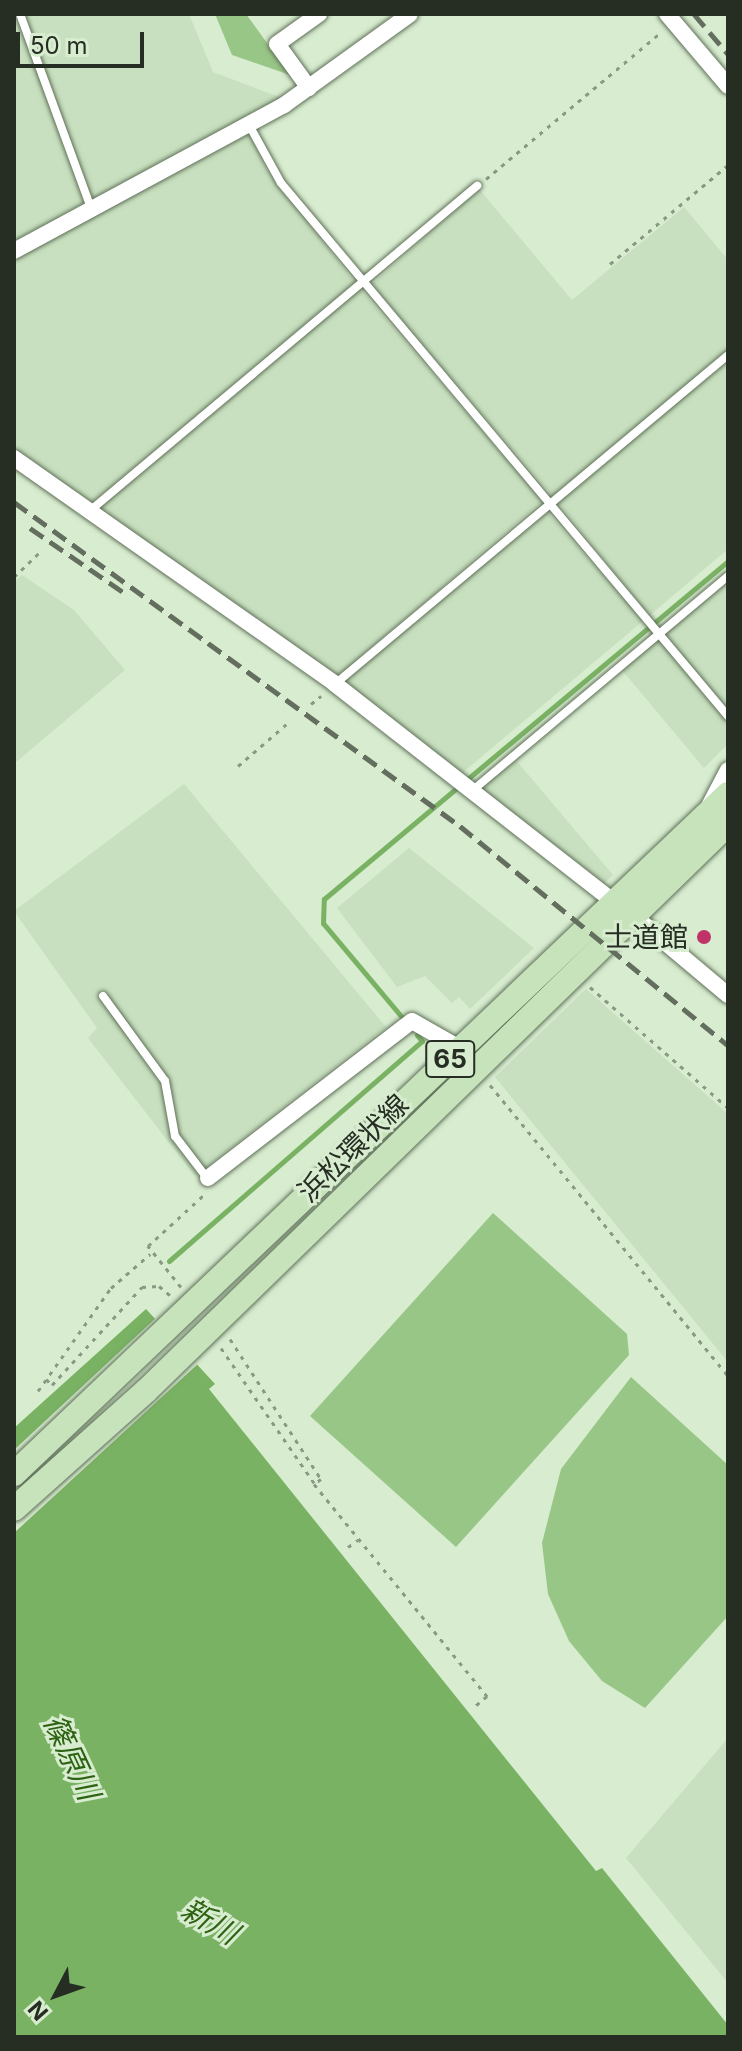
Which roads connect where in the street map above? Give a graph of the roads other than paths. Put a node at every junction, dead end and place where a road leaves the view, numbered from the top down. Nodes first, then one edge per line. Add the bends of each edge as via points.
1 (20, 14) edge
2 (319, 14) edge
3 (410, 14) edge
4 (670, 18) edge
5 (728, 86) edge
6 (309, 88) junction
7 (248, 122) junction
8 (477, 186) road end
9 (91, 208) junction
10 (14, 251) edge
11 (363, 281) junction
12 (728, 355) edge
13 (14, 458) edge
14 (550, 504) junction
15 (92, 509) junction
16 (728, 576) edge
17 (657, 632) junction
18 (335, 684) junction
19 (728, 716) edge
20 (728, 770) edge
21 (467, 785) junction
22 (728, 794) edge
23 (717, 820) edge
24 (613, 901) junction
25 (635, 917) junction
26 (728, 995) edge
27 (103, 996) dead end
28 (468, 1041) junction
29 (495, 1052) junction
30 (208, 1178) joint
31 (180, 1308) junction
32 (211, 1339) junction
33 (14, 1474) edge
34 (14, 1509) edge

1 - 9 lane
2 - 6 street via 277,44
3 - 6 street
4 - 5 street
6 - 7 street
7 - 9 street
7 - 11 lane via 272,171
8 - 11 lane
9 - 10 street
11 - 14 lane
11 - 15 lane
12 - 14 lane
13 - 15 street
14 - 17 lane
14 - 18 lane
15 - 18 street
16 - 17 lane
17 - 19 lane
17 - 21 lane
18 - 21 street
20 - 23 street
21 - 24 street
22 - 23 main road, 浜松環状線 / 65
23 - 24 main road, 浜松環状線 / 65
23 - 25 main road, 浜松環状線 / 65
24 - 28 main road, 浜松環状線 / 65
25 - 26 street
25 - 29 main road, 浜松環状線 / 65
27 - 30 lane via 165,1081 175,1136
28 - 29 main road
28 - 30 street via 412,1021
28 - 31 main road, 浜松環状線 / 65
29 - 32 main road, 浜松環状線 / 65
31 - 32 main road
31 - 33 main road, 浜松環状線 / 65
32 - 34 main road, 浜松環状線 / 65

